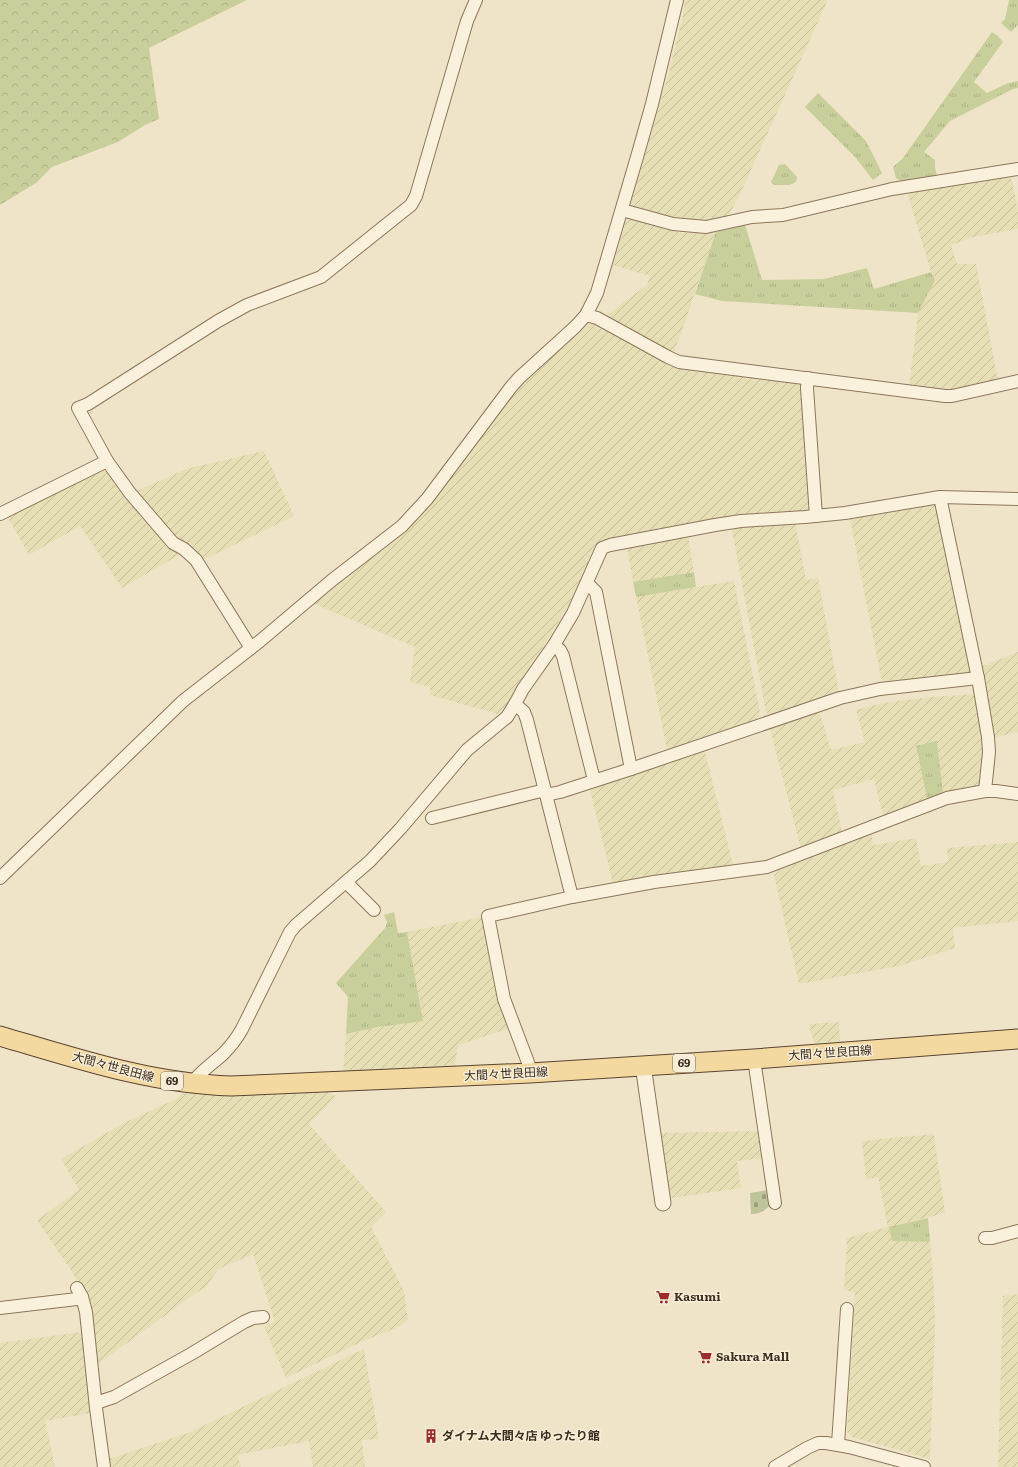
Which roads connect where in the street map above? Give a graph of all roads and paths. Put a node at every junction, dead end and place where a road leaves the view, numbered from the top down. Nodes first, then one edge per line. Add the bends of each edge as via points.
1 (476, 0) edge
2 (677, 0) edge
3 (1018, 170) edge
4 (622, 210) junction
5 (586, 315) junction
6 (808, 378) junction
7 (1018, 381) edge
8 (107, 461) junction
9 (940, 497) junction
10 (1018, 499) edge
11 (0, 514) edge
12 (816, 516) junction
13 (587, 582) junction
14 (554, 645) junction
15 (251, 648) junction
16 (978, 678) junction
17 (515, 704) junction
18 (631, 769) junction
19 (594, 780) junction
20 (985, 791) junction
21 (545, 792) junction
22 (1018, 794) edge
23 (432, 818) dead end
24 (0, 878) edge
25 (346, 882) junction
26 (572, 897) junction
27 (374, 910) dead end
28 (0, 1036) edge
29 (1018, 1039) edge
30 (754, 1059) junction
31 (643, 1066) junction
32 (530, 1073) junction
33 (191, 1084) junction
34 (663, 1203) dead end
35 (776, 1203) dead end
36 (1018, 1231) edge
37 (985, 1238) dead end
38 (0, 1308) edge
39 (847, 1309) dead end
40 (263, 1317) dead end
41 (96, 1404) junction
42 (838, 1444) junction
43 (104, 1467) edge
44 (775, 1467) edge
45 (924, 1467) edge

1 - 8 street via 467,21 416,196 411,205 321,277 247,305 78,408
2 - 4 street via 652,104
3 - 4 street via 892,188 783,214 752,217 706,227 673,224
4 - 5 street via 597,293
5 - 6 street via 597,318 680,362
5 - 15 street via 523,373 427,499 402,526
6 - 7 street via 952,396
6 - 12 street
8 - 11 street
8 - 15 street via 172,543 184,549 196,560
9 - 10 street
9 - 12 street
9 - 16 street
12 - 13 street via 741,521 610,544 602,548
13 - 14 street
13 - 18 street via 596,592
14 - 17 street
14 - 19 street via 563,656
15 - 24 street via 184,700
16 - 18 street via 880,688 840,698
16 - 20 street via 989,745
17 - 21 street via 524,712
17 - 25 street via 502,722 467,750 401,828
18 - 19 street
19 - 21 street via 560,792
20 - 22 street
20 - 26 street via 947,798 767,867 654,882
21 - 23 street
21 - 26 street
25 - 27 street
25 - 33 street via 290,932 236,1039
26 - 32 street via 488,916 504,999
28 - 33 main road, 大間々世良田線 / 69 via 139,1074
29 - 30 main road, 大間々世良田線 / 69
30 - 31 main road, 大間々世良田線 / 69
30 - 35 street
31 - 32 main road, 大間々世良田線 / 69
31 - 34 street
32 - 33 main road, 大間々世良田線 / 69 via 255,1086
36 - 37 street
38 - 41 street via 77,1299 80,1292 86,1312
39 - 42 street
40 - 41 street via 244,1322 191,1354
41 - 43 street
42 - 44 street via 813,1445
42 - 45 street

